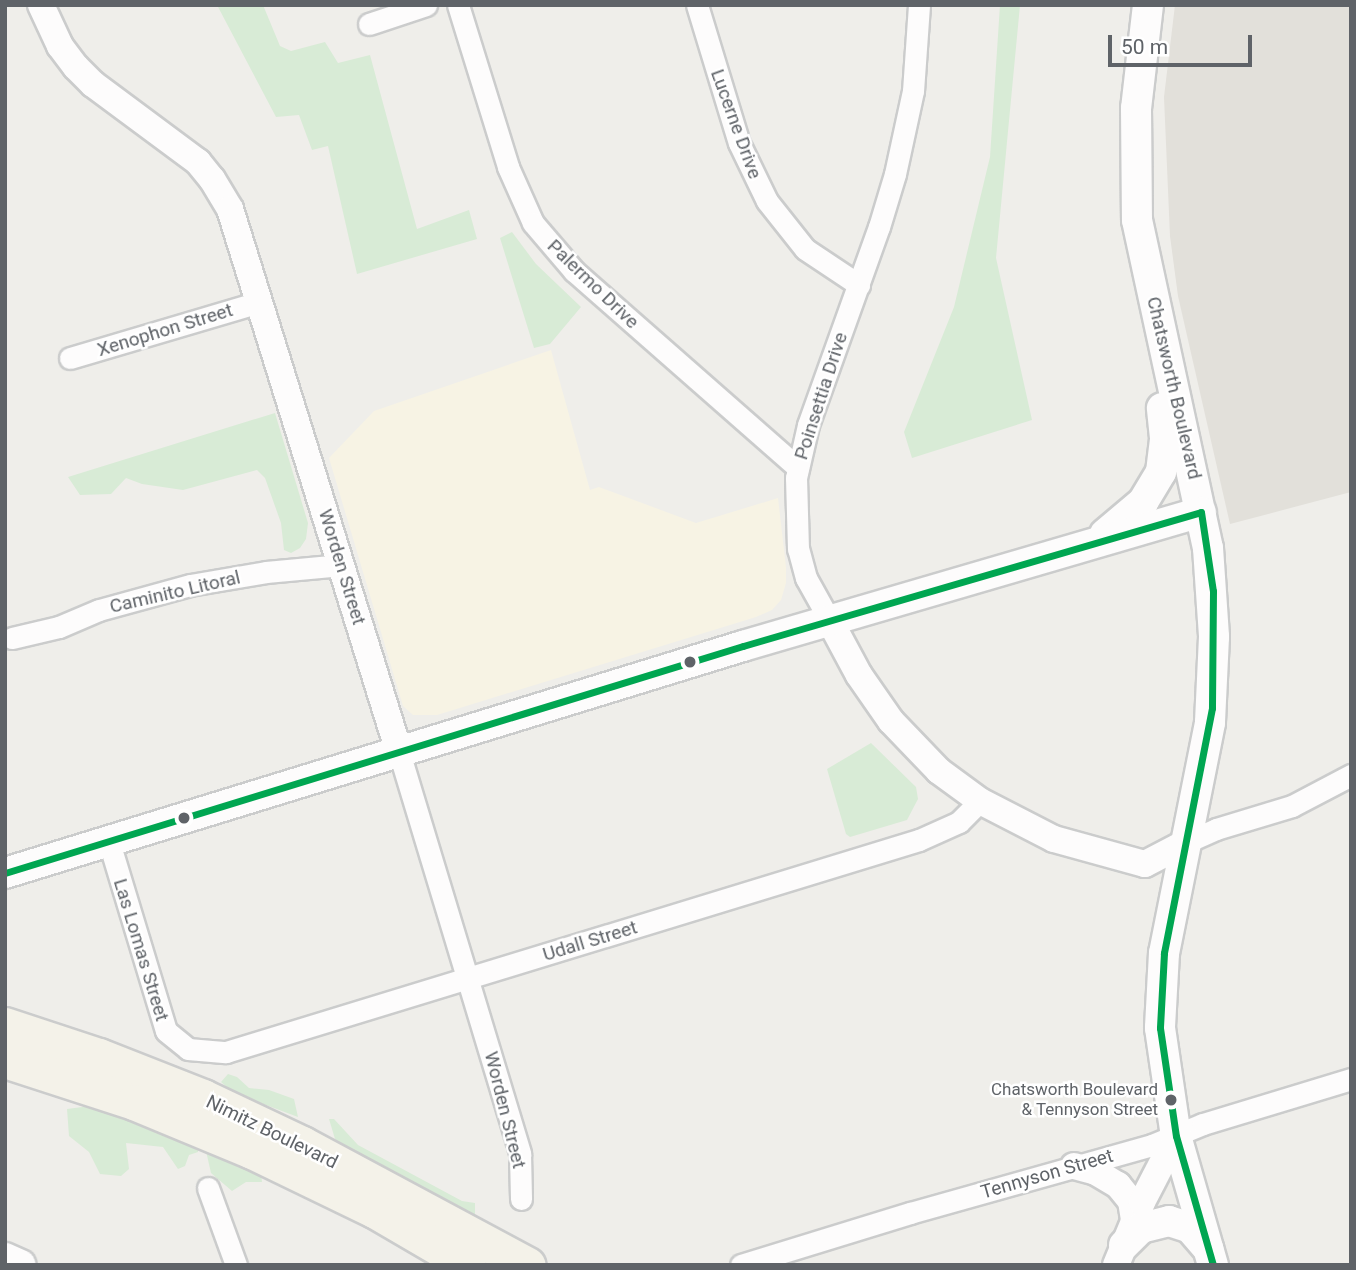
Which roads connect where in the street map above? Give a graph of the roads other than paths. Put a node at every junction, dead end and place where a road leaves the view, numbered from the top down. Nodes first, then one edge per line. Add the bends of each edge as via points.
1 (41, 5) edge
2 (426, 5) edge
3 (458, 5) edge
4 (697, 5) edge
5 (919, 5) edge
6 (1148, 5) edge
7 (369, 24) dead end
8 (859, 285) junction
9 (259, 302) junction
10 (1157, 315) junction
11 (70, 358) dead end
12 (798, 468) junction
13 (1201, 512) junction
14 (1088, 545) junction
15 (342, 565) junction
16 (830, 621) junction
17 (8, 635) edge
18 (399, 752) junction
19 (1351, 775) edge
20 (980, 801) junction
21 (109, 842) junction
22 (1187, 842) junction
23 (5, 873) edge
24 (469, 978) junction
25 (5, 1025) edge
26 (188, 1049) joint
27 (5, 1060) edge
28 (1351, 1079) edge
29 (1176, 1136) junction
30 (1074, 1166) junction
31 (208, 1188) dead end
32 (521, 1199) dead end
33 (1125, 1243) edge
34 (1211, 1257) edge
35 (5, 1258) edge
36 (21, 1265) edge
37 (236, 1265) edge
38 (468, 1265) edge
39 (528, 1265) edge
40 (741, 1265) edge

1 - 9 street, Worden Street via 60,46 76,67 183,150 212,179 235,221
2 - 7 street
3 - 12 street, Palermo Drive via 508,167 533,223 574,271
4 - 8 street, Lucerne Drive via 739,143 766,201 805,249
5 - 8 street, Poinsettia Drive via 910,103 895,174
6 - 10 main road, Chatsworth Boulevard via 1138,73 1135,176 1141,246
8 - 12 street, Poinsettia Drive via 808,425
9 - 11 street, Xenophon Street
9 - 15 street, Worden Street
10 - 13 main road, Chatsworth Boulevard
10 - 14 main road via 1145,340 1165,424 1161,472 1133,512
12 - 16 street, Poinsettia Drive via 798,549 806,578
13 - 14 main road
13 - 22 main road, Chatsworth Boulevard via 1213,591 1214,668 1210,723
14 - 16 main road
15 - 17 street, Caminito Litoral via 178,587 59,626
15 - 18 street, Worden Street
16 - 18 main road
16 - 20 street, Poinsettia Drive via 891,721 939,771
18 - 21 main road
18 - 24 street, Worden Street
19 - 22 street via 1292,806
20 - 22 street, Poinsettia Drive via 1054,839 1145,864
20 - 24 street, Udall Street via 959,822 919,840
21 - 23 main road
21 - 26 street, Las Lomas Street via 163,1026
22 - 29 main road, Chatsworth Boulevard via 1160,988 1162,1053
24 - 26 street, Udall Street via 240,1049
24 - 32 street, Worden Street via 520,1154
25 - 39 main road, Nimitz Boulevard via 203,1097 302,1144
27 - 38 main road, Nimitz Boulevard via 134,1102 252,1151 374,1210
28 - 29 street, Tennyson Street
29 - 30 street, Tennyson Street
29 - 33 street
29 - 34 main road, Chatsworth Boulevard
30 - 33 street via 1118,1185 1131,1201
30 - 40 street, Tennyson Street
31 - 37 street
33 - 34 main road via 1141,1228 1169,1221 1190,1228
35 - 36 main road

